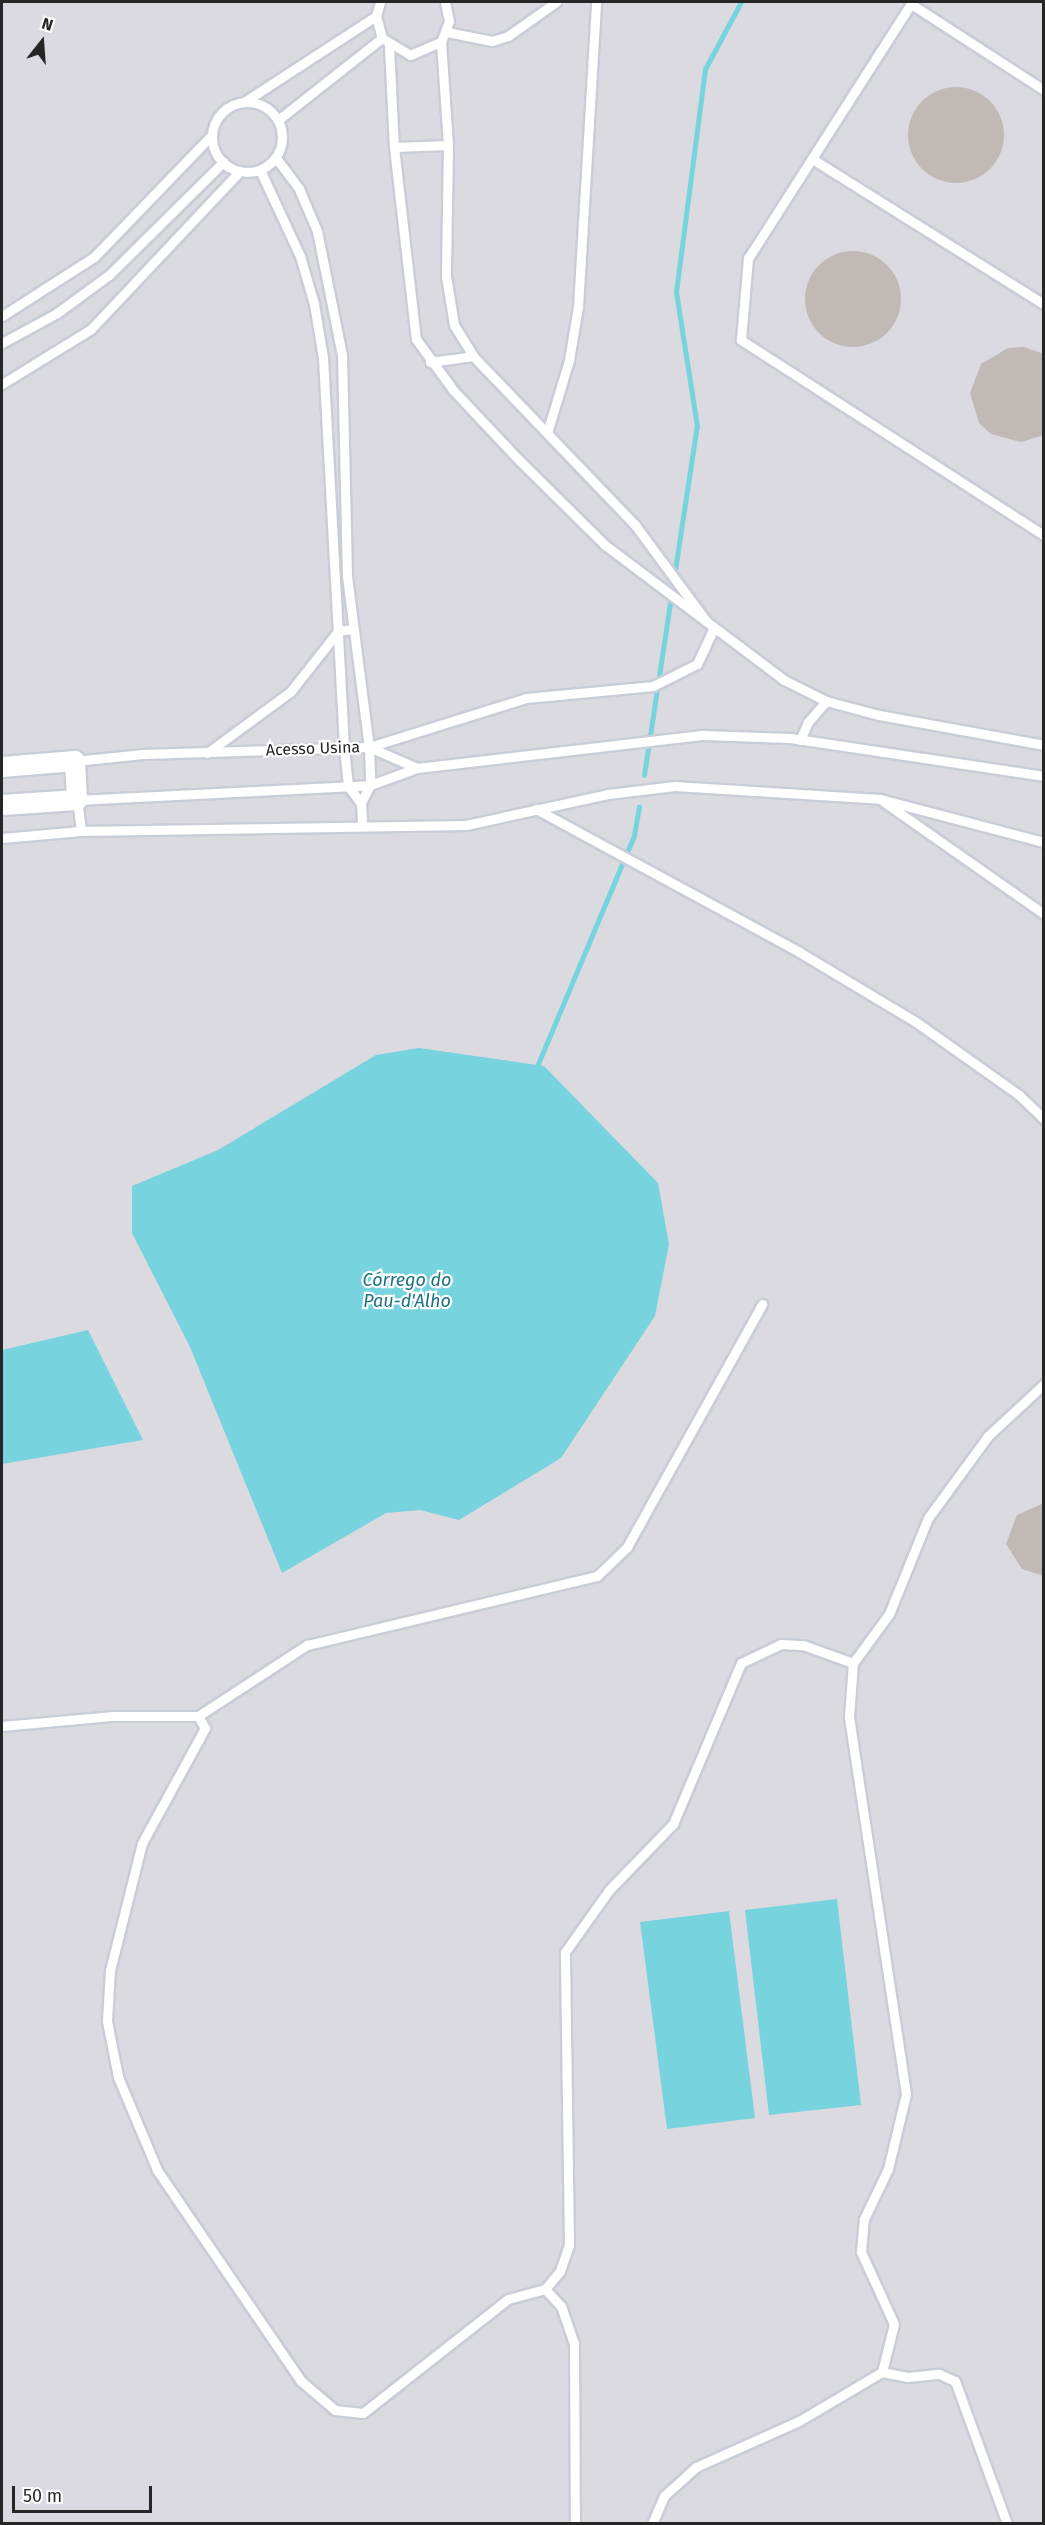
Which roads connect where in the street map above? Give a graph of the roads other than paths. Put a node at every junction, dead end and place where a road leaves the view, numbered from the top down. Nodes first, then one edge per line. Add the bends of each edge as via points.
1 (379, 2) edge
2 (445, 2) edge
3 (556, 2) edge
4 (596, 2) edge
5 (911, 3) edge
6 (376, 15) junction
7 (447, 32) junction
8 (382, 38) junction
9 (441, 42) junction
10 (389, 46) junction
11 (1044, 90) edge
12 (244, 102) junction
13 (278, 120) junction
14 (213, 135) junction
15 (448, 146) junction
16 (394, 147) junction
17 (276, 158) junction
18 (814, 160) junction
19 (223, 162) junction
20 (260, 170) junction
21 (240, 171) junction
22 (1044, 304) edge
23 (2, 316) edge
24 (2, 343) edge
25 (473, 356) junction
26 (430, 362) junction
27 (2, 384) edge
28 (547, 433) junction
29 (1044, 535) edge
30 (353, 629) junction
31 (712, 630) junction
32 (338, 631) junction
33 (826, 700) junction
34 (800, 740) junction
35 (1044, 745) edge
36 (369, 747) junction
37 (344, 748) junction
38 (207, 753) junction
39 (75, 761) junction
40 (2, 767) edge
41 (417, 768) junction
42 (1044, 776) edge
43 (370, 785) junction
44 (348, 786) junction
45 (880, 799) junction
46 (77, 800) junction
47 (361, 803) junction
48 (2, 805) edge
49 (536, 809) junction
50 (362, 824) junction
51 (81, 831) junction
52 (2, 838) edge
53 (1044, 842) edge
54 (1044, 914) edge
55 (1044, 1119) edge
56 (762, 1304) dead end
57 (1044, 1384) edge
58 (853, 1663) junction
59 (198, 1716) junction
60 (2, 1726) edge
61 (545, 2289) junction
62 (882, 2372) junction
63 (575, 2523) edge
64 (652, 2523) edge
65 (1007, 2523) edge

1 - 6 lane
2 - 7 lane
3 - 7 lane via 508,36 492,40
4 - 28 lane via 578,307 569,360
5 - 11 lane
5 - 18 lane
6 - 8 lane
6 - 12 lane
7 - 9 lane
8 - 10 lane
8 - 13 lane
9 - 10 lane via 410,55
9 - 15 lane
10 - 16 lane
12 - 13 lane via 264,106
12 - 14 lane via 219,117
13 - 17 lane via 282,139
14 - 19 lane
14 - 23 lane via 93,257
15 - 16 lane
15 - 25 lane via 448,305
16 - 26 lane via 411,319
17 - 20 lane
17 - 30 lane via 299,189 331,281 342,356 347,576
18 - 22 lane
18 - 29 lane via 748,258 741,340
19 - 21 lane
19 - 24 lane via 110,275 57,313
20 - 21 lane
20 - 32 lane via 300,256 314,304 323,358
21 - 27 lane via 91,329
25 - 26 lane
25 - 28 lane
26 - 31 lane via 597,537
28 - 31 lane via 635,525
30 - 32 lane
30 - 36 lane
31 - 33 lane via 784,680
31 - 36 lane via 697,664 653,686 526,698
32 - 37 lane
32 - 38 lane via 291,691
33 - 34 lane
33 - 35 lane via 879,715
34 - 41 lane via 662,739
34 - 42 lane
36 - 37 lane, Acesso Usina
36 - 41 lane, Acesso Usina
36 - 43 lane
37 - 38 lane, Acesso Usina
37 - 44 lane
38 - 39 lane, Acesso Usina
39 - 40 street, Acesso Usina
39 - 46 street
41 - 43 lane
43 - 44 lane
43 - 47 lane
44 - 46 lane
44 - 47 lane
45 - 49 lane via 675,786
45 - 53 lane
45 - 54 lane
46 - 48 street
46 - 51 lane
47 - 50 lane
49 - 50 lane via 466,825
49 - 55 lane via 916,1022 1019,1095
50 - 51 lane via 297,830
51 - 52 lane
56 - 59 lane via 627,1547 597,1576 307,1645
57 - 58 lane via 988,1436 928,1518 889,1614
58 - 61 lane via 803,1645 781,1644 741,1663 673,1824 609,1890 565,1952 569,2245 560,2271
58 - 62 lane via 849,1717 906,2094 888,2169 864,2219 861,2252 894,2324
59 - 60 lane via 111,1716
59 - 61 lane via 205,1728 142,1843 110,1970 107,2022 118,2077 157,2170 301,2381 335,2410 363,2413 508,2300
61 - 63 lane via 561,2306 574,2343
62 - 64 lane via 799,2421 696,2467 664,2496
62 - 65 lane via 908,2377 939,2374 955,2381

